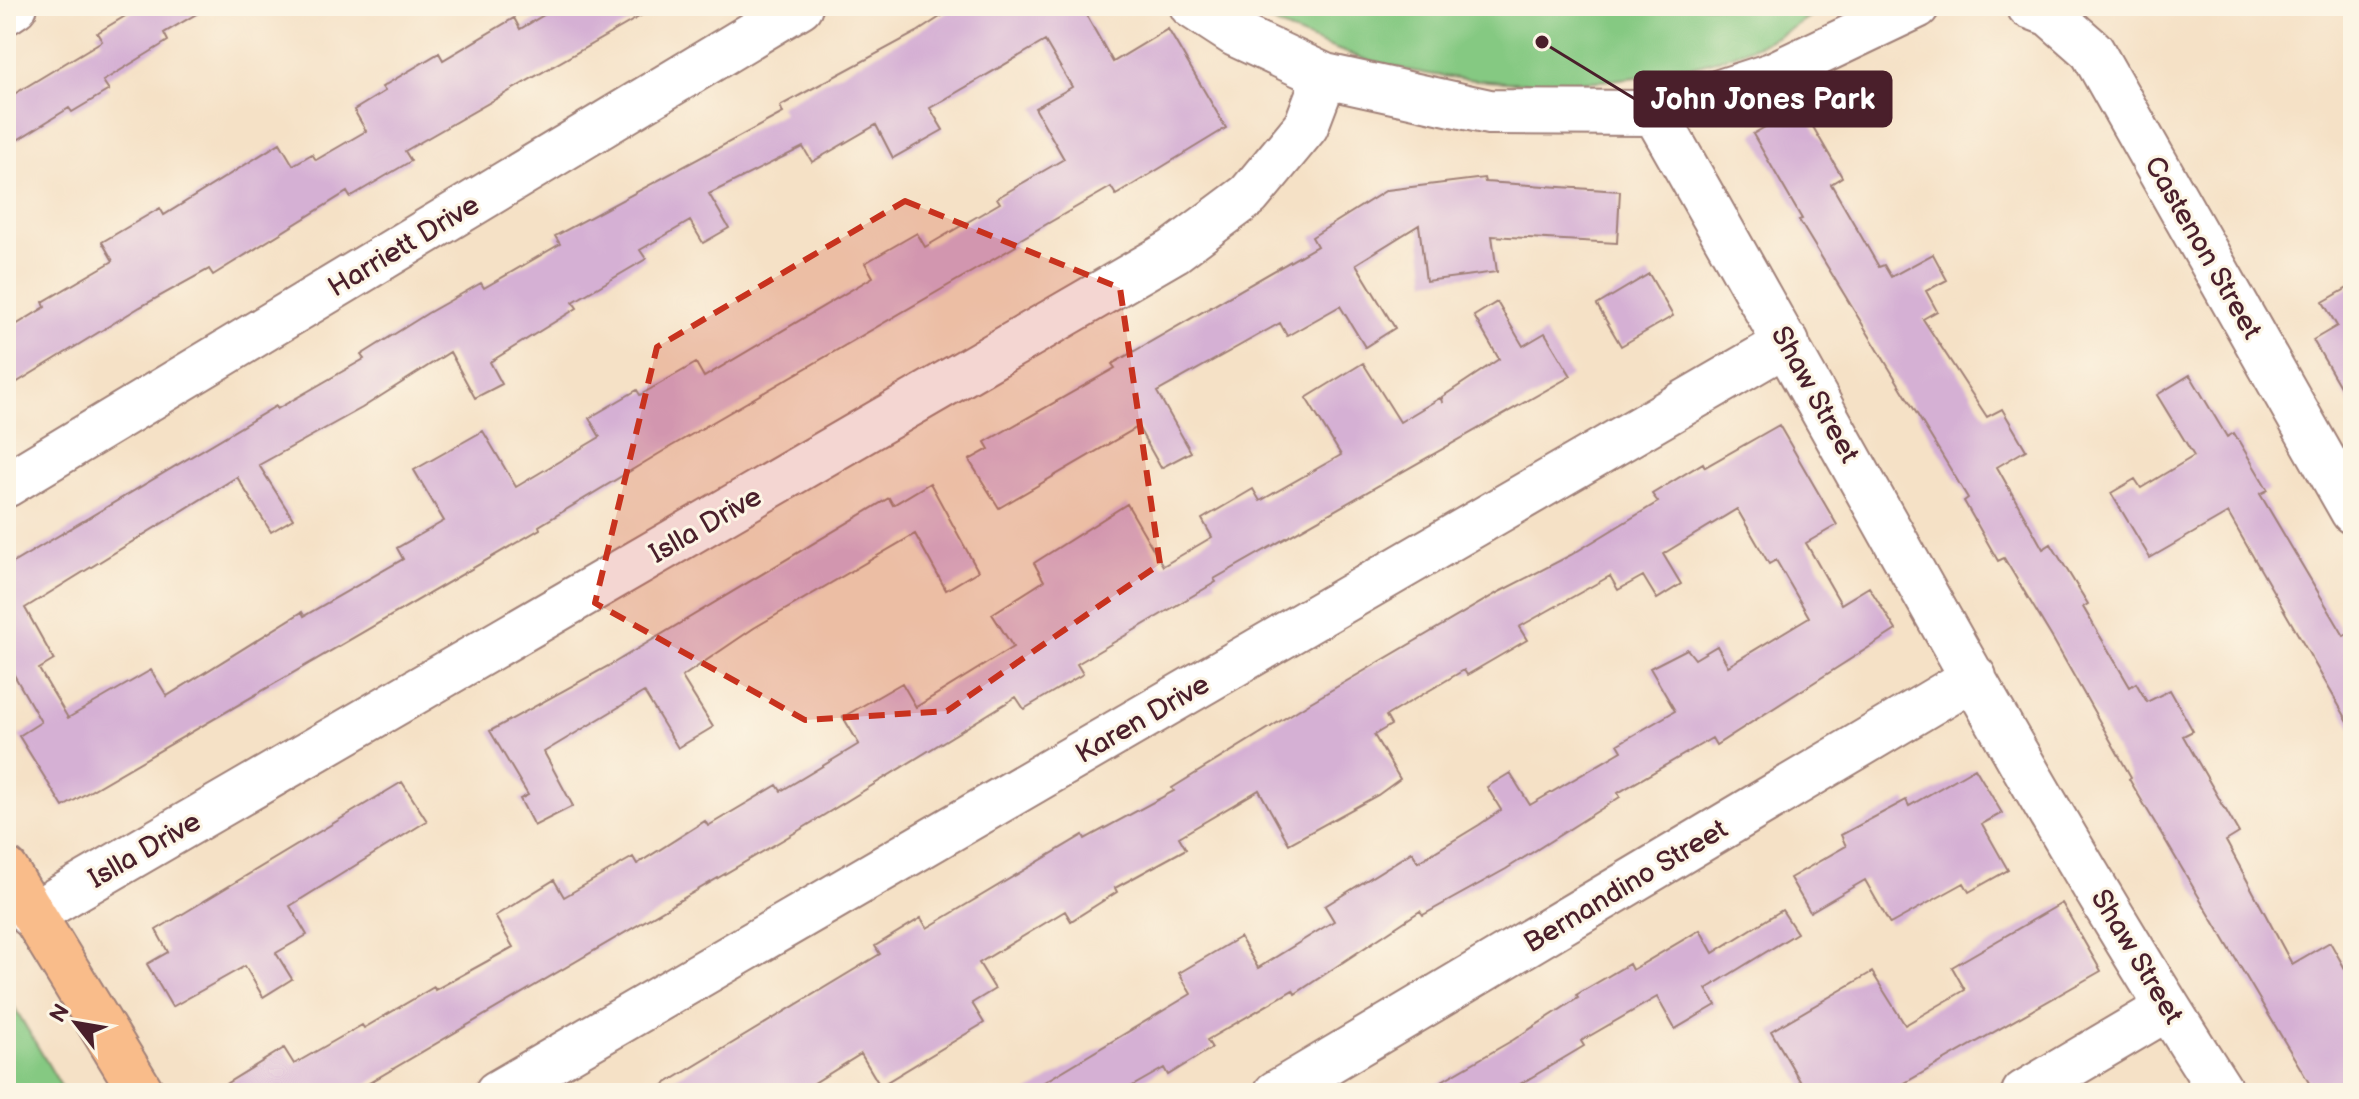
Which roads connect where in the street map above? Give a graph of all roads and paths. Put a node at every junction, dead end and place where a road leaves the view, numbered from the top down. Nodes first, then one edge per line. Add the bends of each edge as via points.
1 (15, 6) edge
2 (800, 6) edge
3 (1192, 6) edge
4 (1917, 6) edge
5 (2029, 6) edge
6 (6, 12) edge
7 (2079, 19) edge
8 (1325, 76) junction
9 (1655, 113) junction
10 (1787, 343) junction
11 (6, 485) edge
12 (2347, 489) edge
13 (1974, 677) junction
14 (6, 870) edge
15 (31, 915) junction
16 (2168, 1008) junction
17 (142, 1093) edge
18 (497, 1093) edge
19 (1276, 1093) edge
20 (2024, 1093) edge
21 (2222, 1093) edge

1 - 6 street
2 - 11 street, Harriett Drive
3 - 8 street via 1235,34
4 - 9 street via 1772,75
5 - 7 street, Castenon Street
7 - 12 street, Castenon Street via 2092,51
8 - 9 street via 1489,112
8 - 15 street, Islla Drive via 1306,126 1249,195 1174,251
9 - 10 street, Shaw Street
10 - 13 street, Shaw Street
10 - 18 street, Karen Drive
13 - 16 street, Shaw Street
13 - 19 street, Bernandino Street
14 - 15 main road
15 - 17 main road
16 - 20 street
16 - 21 street, Shaw Street

